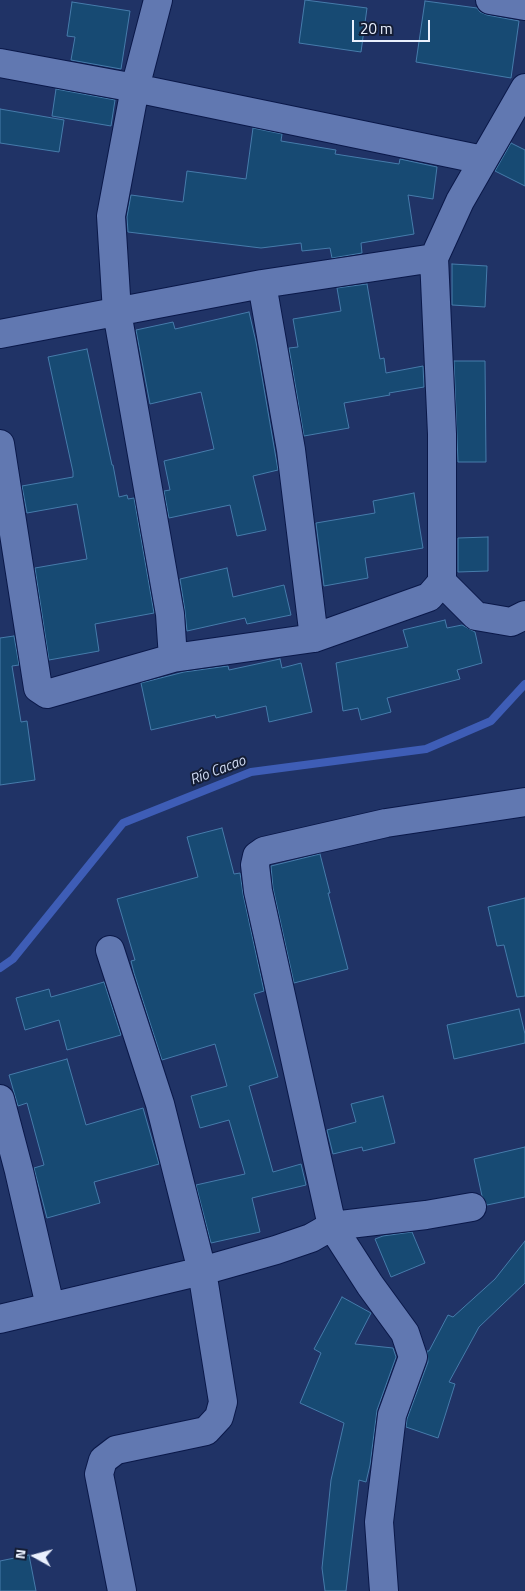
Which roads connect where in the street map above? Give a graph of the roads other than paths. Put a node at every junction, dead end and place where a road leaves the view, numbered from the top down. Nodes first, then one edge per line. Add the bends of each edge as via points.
1 (158, 0) edge
2 (490, 0) edge
3 (525, 6) edge
4 (0, 63) edge
5 (135, 88) junction
6 (525, 88) edge
7 (483, 160) junction
8 (434, 258) junction
9 (262, 284) junction
10 (117, 312) junction
11 (0, 334) edge
12 (0, 444) edge
13 (442, 582) junction
14 (525, 614) edge
15 (314, 638) junction
16 (173, 658) junction
17 (525, 802) edge
18 (110, 950) dead end
19 (0, 1099) edge
20 (472, 1207) dead end
21 (332, 1226) junction
22 (202, 1271) junction
23 (50, 1306) junction
24 (0, 1319) edge
25 (122, 1591) edge
26 (384, 1591) edge

1 - 5 street
2 - 3 street
4 - 5 street
5 - 7 street
5 - 10 street via 111,216
6 - 7 street
7 - 8 street
8 - 9 street
8 - 13 street via 442,434
9 - 10 street
9 - 15 street via 290,450
10 - 11 street
10 - 16 street via 170,614
12 - 16 street via 38,688 47,694
13 - 14 street via 476,616 511,622
13 - 15 street via 429,597
15 - 16 street
17 - 21 street via 386,823 264,851 257,856 258,891
18 - 22 street via 160,1104
19 - 23 street
20 - 21 street
21 - 22 street via 311,1238
21 - 26 street via 405,1333 413,1357 392,1415 379,1522
22 - 23 street
22 - 25 street via 223,1402 219,1417 206,1431 116,1450 103,1460 98,1474
23 - 24 street

